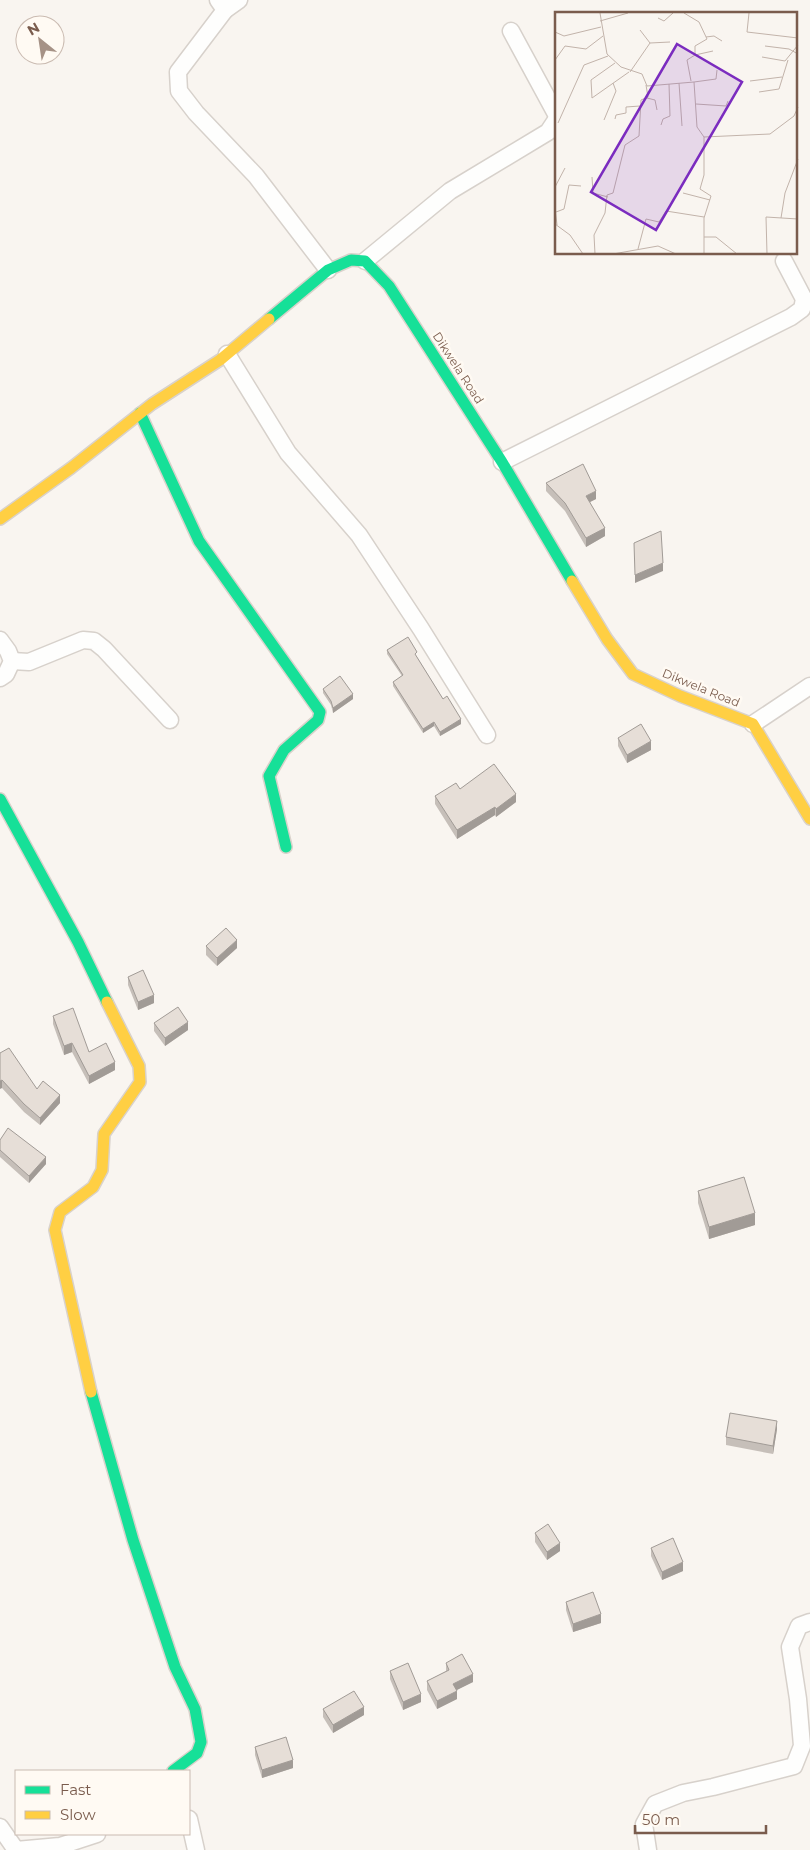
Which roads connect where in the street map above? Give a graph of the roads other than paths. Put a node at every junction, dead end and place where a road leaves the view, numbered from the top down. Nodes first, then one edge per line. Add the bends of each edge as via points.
1 (239, 0) edge
2 (222, 5) edge
3 (511, 31) dead end
4 (555, 112) edge
5 (555, 122) edge
6 (364, 261) junction
7 (784, 261) dead end
8 (328, 270) junction
9 (228, 354) junction
10 (140, 413) junction
11 (502, 462) junction
12 (0, 519) edge
13 (0, 640) edge
14 (12, 662) junction
15 (0, 678) edge
16 (810, 686) edge
17 (170, 720) dead end
18 (753, 724) junction
19 (487, 735) dead end
20 (0, 799) edge
21 (810, 818) edge
22 (286, 847) dead end
23 (810, 1622) edge
24 (174, 1770) edge
25 (190, 1823) edge
26 (0, 1827) edge
27 (94, 1835) edge
28 (196, 1850) edge
29 (648, 1850) edge

1 - 2 street
2 - 8 street via 178,72 178,90 256,176
3 - 4 street
5 - 6 street via 548,132 450,191
6 - 8 street via 351,260
6 - 11 street, Dikwela Road via 389,286
7 - 11 street via 804,299 802,308 791,317
8 - 9 street
9 - 10 street
9 - 19 street via 288,453 359,535
10 - 12 street
10 - 22 street via 199,541 320,712 318,720 284,750 269,776
11 - 18 street, Dikwela Road via 607,639 634,674
13 - 14 street
14 - 15 street
14 - 17 street via 29,662 83,640 94,641
16 - 18 street
18 - 21 street
20 - 24 street via 78,942 139,1066 140,1082 104,1134 102,1170 93,1187 60,1212 55,1230 88,1382 133,1540 175,1667 194,1709 201,1742 197,1753
23 - 29 street via 799,1626 790,1647 802,1746 794,1766 683,1792 655,1804 644,1824
25 - 28 street
26 - 27 street via 16,1850 60,1846

